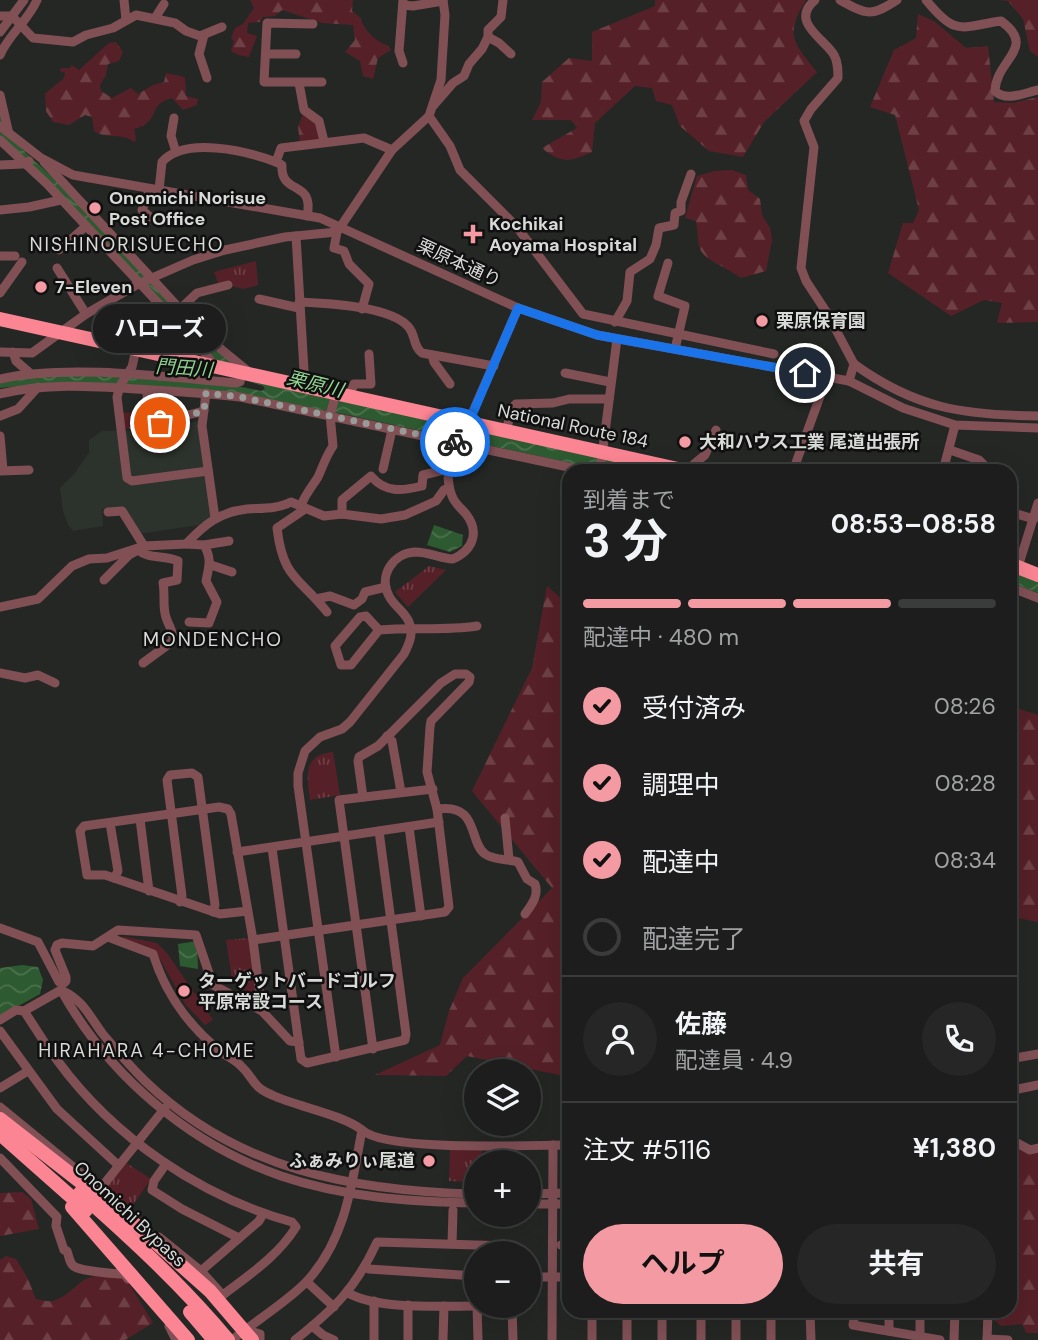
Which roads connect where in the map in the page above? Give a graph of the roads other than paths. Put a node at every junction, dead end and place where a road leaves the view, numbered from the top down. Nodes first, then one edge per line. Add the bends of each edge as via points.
1 (24, 0) edge
2 (37, 0) edge
3 (124, 0) edge
4 (512, 0) edge
5 (815, 0) edge
6 (840, 0) edge
7 (897, 0) edge
8 (926, 0) edge
9 (443, 1) edge
10 (403, 3) edge
11 (503, 3) edge
12 (164, 4) dead end
13 (0, 16) edge
14 (155, 18) junction
15 (16, 20) junction
16 (126, 20) junction
17 (313, 24) dead end
18 (222, 27) dead end
19 (0, 32) edge
20 (204, 35) junction
21 (488, 37) junction
22 (266, 54) junction
23 (296, 54) dead end
24 (510, 54) dead end
25 (0, 55) edge
26 (403, 63) dead end
27 (207, 78) dead end
28 (441, 80) junction
29 (322, 82) dead end
30 (299, 83) junction
31 (453, 83) junction
32 (1038, 90) edge
33 (0, 95) edge
34 (430, 111) junction
35 (174, 118) dead end
36 (4, 128) edge
37 (0, 140) edge
38 (324, 141) junction
39 (392, 150) junction
40 (176, 152) junction
41 (33, 159) junction
42 (276, 162) junction
43 (0, 165) edge
44 (691, 174) dead end
45 (154, 190) junction
46 (61, 200) junction
47 (78, 209) junction
48 (0, 210) edge
49 (307, 216) junction
50 (150, 217) dead end
51 (86, 226) junction
52 (339, 229) junction
53 (296, 236) junction
54 (60, 250) dead end
55 (0, 256) edge
56 (668, 262) dead end
57 (57, 268) dead end
58 (145, 281) junction
59 (228, 285) dead end
60 (0, 293) edge
61 (259, 299) dead end
62 (299, 305) junction
63 (518, 308) junction
64 (180, 309) junction
65 (362, 309) junction
66 (86, 314) junction
67 (586, 315) junction
68 (0, 319) edge
69 (615, 322) junction
70 (581, 330) junction
71 (59, 333) junction
72 (678, 333) junction
73 (617, 339) junction
74 (136, 349) junction
75 (675, 349) junction
76 (0, 352) edge
77 (13, 352) junction
78 (369, 354) dead end
79 (774, 354) dead end
80 (432, 355) junction
81 (854, 364) junction
82 (215, 366) junction
83 (494, 366) junction
84 (565, 373) dead end
85 (31, 374) junction
86 (246, 374) junction
87 (827, 377) junction
88 (0, 379) edge
89 (849, 381) junction
90 (123, 382) junction
91 (610, 382) junction
92 (450, 384) dead end
93 (38, 387) junction
94 (305, 387) junction
95 (147, 390) junction
96 (206, 393) junction
97 (0, 394) edge
98 (340, 397) junction
99 (608, 399) junction
100 (204, 411) junction
101 (331, 413) junction
102 (0, 416) edge
103 (1038, 416) edge
104 (954, 425) junction
105 (468, 426) junction
106 (1038, 428) edge
107 (392, 430) junction
108 (716, 430) dead end
109 (506, 431) junction
110 (0, 436) edge
111 (461, 441) junction
112 (950, 450) junction
113 (603, 455) junction
114 (601, 464) edge
115 (652, 464) edge
116 (694, 464) edge
117 (796, 464) edge
118 (945, 464) edge
119 (983, 464) edge
120 (562, 465) edge
121 (383, 469) dead end
122 (448, 469) junction
123 (2, 470) edge
124 (29, 470) dead end
125 (208, 471) junction
126 (450, 488) junction
127 (1038, 503) edge
128 (303, 507) junction
129 (108, 512) dead end
130 (342, 514) junction
131 (1017, 514) edge
132 (215, 519) junction
133 (1034, 519) junction
134 (229, 541) dead end
135 (186, 544) junction
136 (204, 545) junction
137 (140, 548) junction
138 (1017, 559) edge
139 (211, 565) junction
140 (1017, 567) edge
141 (232, 572) dead end
142 (1038, 575) edge
143 (104, 580) dead end
144 (386, 587) junction
145 (1017, 590) edge
146 (1038, 598) edge
147 (316, 599) junction
148 (0, 607) edge
149 (327, 612) dead end
150 (189, 622) dead end
151 (477, 626) dead end
152 (411, 627) junction
153 (379, 630) junction
154 (143, 663) dead end
155 (0, 673) edge
156 (55, 683) dead end
157 (419, 705) junction
158 (431, 720) junction
159 (387, 736) junction
160 (433, 789) junction
161 (401, 792) junction
162 (363, 797) junction
163 (203, 809) junction
164 (437, 809) junction
165 (172, 814) junction
166 (505, 818) dead end
167 (140, 819) junction
168 (439, 822) junction
169 (110, 823) junction
170 (409, 827) junction
171 (379, 831) junction
172 (344, 835) junction
173 (306, 844) junction
174 (272, 848) junction
175 (237, 852) junction
176 (509, 859) junction
177 (114, 878) junction
178 (149, 891) junction
179 (180, 902) junction
180 (248, 911) junction
181 (213, 912) junction
182 (525, 914) dead end
183 (421, 916) junction
184 (390, 920) junction
185 (356, 925) junction
186 (0, 928) edge
187 (318, 930) junction
188 (283, 935) junction
189 (108, 937) junction
190 (253, 940) junction
191 (61, 990) junction
192 (83, 1005) junction
193 (24, 1011) junction
194 (262, 1012) junction
195 (74, 1013) junction
196 (0, 1020) edge
197 (0, 1031) edge
198 (299, 1042) junction
199 (4, 1047) edge
200 (373, 1049) junction
201 (1038, 1054) edge
202 (336, 1057) junction
203 (1017, 1058) edge
204 (27, 1071) junction
205 (1038, 1085) edge
206 (0, 1088) edge
207 (1017, 1089) edge
208 (169, 1101) junction
209 (0, 1107) edge
210 (163, 1111) junction
211 (0, 1121) edge
212 (362, 1130) junction
213 (0, 1135) edge
214 (137, 1141) junction
215 (1017, 1143) edge
216 (553, 1145) junction
217 (562, 1145) edge
218 (1038, 1148) edge
219 (19, 1151) junction
220 (0, 1158) edge
221 (166, 1164) junction
222 (118, 1165) junction
223 (351, 1188) junction
224 (100, 1189) junction
225 (464, 1193) edge
226 (554, 1193) junction
227 (562, 1193) edge
228 (541, 1194) edge
229 (464, 1203) edge
230 (541, 1204) edge
231 (553, 1204) junction
232 (562, 1204) edge
233 (453, 1210) dead end
234 (263, 1214) junction
235 (239, 1238) junction
236 (452, 1244) junction
237 (464, 1244) edge
238 (366, 1266) junction
239 (201, 1271) junction
240 (464, 1275) edge
241 (541, 1277) edge
242 (552, 1277) junction
243 (562, 1277) edge
244 (307, 1282) junction
245 (348, 1293) junction
246 (223, 1295) junction
247 (374, 1301) junction
248 (408, 1305) junction
249 (444, 1306) junction
250 (464, 1306) edge
251 (334, 1307) junction
252 (477, 1318) edge
253 (512, 1318) edge
254 (592, 1318) edge
255 (627, 1318) edge
256 (662, 1318) edge
257 (701, 1318) edge
258 (736, 1318) edge
259 (771, 1318) edge
260 (810, 1318) edge
261 (854, 1318) edge
262 (889, 1318) edge
263 (920, 1318) edge
264 (955, 1318) edge
265 (988, 1318) edge
266 (312, 1326) junction
267 (889, 1331) junction
268 (246, 1334) edge
269 (920, 1338) edge
270 (176, 1340) edge
271 (188, 1340) edge
272 (214, 1340) edge
273 (230, 1340) edge
274 (260, 1340) edge
275 (295, 1340) edge
276 (334, 1340) edge
277 (374, 1340) edge
278 (408, 1340) edge
279 (443, 1340) edge
280 (478, 1340) edge
281 (513, 1340) edge
282 (552, 1340) edge
283 (592, 1340) edge
284 (627, 1340) edge
285 (662, 1340) edge
286 (701, 1340) edge
287 (736, 1340) edge
288 (771, 1340) edge
289 (811, 1340) edge
290 (940, 1340) edge
291 (954, 1340) edge
292 (988, 1340) edge
293 (1008, 1340) edge

1 - 15 street
2 - 15 street via 30,13
3 - 16 street
4 - 11 street
5 - 81 street via 806,14 808,25 835,57 838,78 804,121 814,147 800,268
6 - 7 street via 868,13 880,12
8 - 32 street via 940,18 956,26 1007,24 1023,45 999,73 995,91 1007,97
9 - 10 street
9 - 28 street
10 - 26 street via 399,51
11 - 21 street via 501,17 488,30
12 - 14 street
13 - 15 street
14 - 16 street via 136,15
14 - 20 street
15 - 16 street via 33,38 69,42
15 - 19 street
15 - 25 street
17 - 22 street via 267,23
18 - 20 street
20 - 27 street via 200,54
21 - 24 street
21 - 31 street via 464,76
22 - 23 street
22 - 30 street via 264,82
28 - 31 street
28 - 34 street
29 - 30 street
30 - 38 street via 304,110 319,121
31 - 34 street
33 - 36 street
34 - 39 street
34 - 67 street via 460,170 516,226
35 - 40 street via 171,136
36 - 41 street, 栗原本通り
37 - 41 street
38 - 39 street via 367,138
38 - 42 street via 281,148
39 - 52 street
40 - 42 street via 242,150
40 - 45 street via 162,162
41 - 43 street
41 - 45 street, 栗原本通り via 82,177
41 - 46 street
41 - 47 street
42 - 49 street via 282,165 285,180 308,198
44 - 69 street via 674,225 659,228 650,259 630,272 627,300
45 - 49 street, 栗原本通り
45 - 50 street via 142,211
46 - 47 street
46 - 48 street
47 - 51 street
47 - 58 street
49 - 52 street, 栗原本通り
51 - 54 street
51 - 58 street
52 - 53 street
52 - 63 street, 栗原本通り
52 - 65 street via 334,248 344,251 349,264 369,285
53 - 58 street via 225,250
53 - 62 street
55 - 60 street via 16,255
56 - 72 street via 658,296 685,306
57 - 66 street
58 - 64 street
58 - 66 street
58 - 82 street
59 - 64 street via 197,293
61 - 62 street
62 - 65 street via 337,303
62 - 94 street
63 - 70 street, 栗原本通り
63 - 83 street
64 - 86 street
65 - 80 street via 399,320 410,329 418,351
66 - 71 street
67 - 69 street
67 - 70 street
68 - 71 highway, National Route 184
69 - 72 street
70 - 73 street, 栗原本通り
71 - 74 highway, National Route 184
71 - 77 street via 32,353
72 - 75 street
72 - 79 street
73 - 75 street, 栗原本通り
73 - 91 street
74 - 82 highway, National Route 184
74 - 90 street
75 - 87 street, 栗原本通り
76 - 77 street
77 - 85 street
78 - 98 street via 371,384 354,384
80 - 83 street
80 - 92 street
81 - 89 street
81 - 103 street via 890,388 956,411
82 - 86 highway, National Route 184
83 - 105 street
84 - 91 street
85 - 88 street
85 - 90 street
86 - 90 street via 236,383
86 - 94 highway, National Route 184
87 - 89 street, 栗原本通り
87 - 117 street
89 - 104 street, 栗原本通り via 903,408
90 - 93 street
90 - 95 street
90 - 125 street via 118,407 127,478
91 - 99 street
93 - 97 street
93 - 102 street via 18,409
94 - 98 highway, National Route 184
95 - 96 street
95 - 100 street via 148,425
96 - 100 street
96 - 101 street
98 - 101 street
98 - 105 highway, National Route 184
99 - 109 street via 516,404
99 - 113 street
100 - 125 street
101 - 107 street
101 - 128 street via 333,446 304,494
104 - 106 street, 栗原本通り
104 - 112 street
105 - 109 highway, National Route 184
105 - 111 street
107 - 111 street
107 - 121 street
108 - 116 street via 705,455
109 - 113 highway, National Route 184
110 - 123 street
111 - 120 street
111 - 122 street
112 - 118 street
112 - 119 street
113 - 114 street
113 - 115 highway, National Route 184
122 - 126 street
122 - 130 street via 423,475 422,486 403,491 379,485 372,476 342,500
123 - 124 street
125 - 132 street
126 - 130 street via 436,501 405,514 381,519
126 - 144 street via 471,522 470,549 453,559 417,552 397,557 389,567
127 - 133 street
128 - 130 street via 324,516
128 - 132 street via 292,502
128 - 147 street via 277,528 279,550 298,584
129 - 137 street via 122,512
131 - 133 street
132 - 135 street
133 - 138 street
134 - 136 street
135 - 136 street
135 - 137 street
136 - 139 street
137 - 143 street
137 - 148 street via 72,566 38,599
137 - 154 street via 141,554 178,561 177,580 163,583 164,614 173,641
139 - 141 street
139 - 150 street via 206,581 217,607 209,623
140 - 142 highway
144 - 147 street via 365,592 354,605 330,596
144 - 152 street
145 - 146 street
147 - 149 street
151 - 152 street via 453,630
152 - 153 street
152 - 173 street via 404,654 350,722 320,737 305,751 298,773
153 - 153 street via 351,666 341,665 334,646 360,617 366,616
155 - 156 street via 24,678 38,675
157 - 158 street
157 - 158 street via 448,677 470,677
157 - 159 street
158 - 160 street via 427,772
159 - 161 street via 392,741
159 - 162 street via 359,757
160 - 161 street
160 - 164 street
161 - 162 street
162 - 172 street via 339,800
163 - 165 street
163 - 165 street via 198,776 170,775
163 - 175 street via 219,807 232,814
163 - 181 street
164 - 168 street
164 - 176 street via 448,807 468,820 481,852
165 - 167 street
165 - 179 street via 183,896
166 - 176 street
167 - 169 street
167 - 178 street
168 - 170 street
168 - 183 street via 449,907 445,912
169 - 177 street via 118,871
169 - 177 street via 84,826 80,831 87,875
170 - 171 street
170 - 183 street
171 - 172 street
171 - 184 street
172 - 173 street
172 - 185 street
173 - 174 street
173 - 187 street
174 - 175 street
174 - 188 street
175 - 180 street
176 - 182 street via 537,890
177 - 178 street
178 - 179 street
179 - 181 street
180 - 181 street
180 - 190 street
183 - 184 street
184 - 185 street
184 - 200 street via 406,1034 405,1041
185 - 187 street
185 - 200 street
186 - 189 street via 38,942 59,982 64,983 57,945 93,946
187 - 188 street
187 - 202 street
188 - 190 street
188 - 198 street
189 - 194 street via 118,930 196,935 213,985
189 - 212 street via 153,954 167,988 190,1021 243,1067 256,1087
190 - 194 street
191 - 192 street
191 - 193 street
191 - 195 street
192 - 195 street
192 - 208 street via 129,1065
193 - 196 street via 16,1010
193 - 214 street via 80,1088
194 - 198 street via 290,1041
195 - 210 street via 111,1062
197 - 199 street
198 - 202 street via 301,1059 307,1063
199 - 204 street
200 - 202 street
201 - 203 street
204 - 206 street
204 - 222 street via 57,1109
205 - 207 street
208 - 210 street
208 - 223 street via 261,1157
209 - 224 street
210 - 214 street
210 - 223 street via 200,1137 271,1171
211 - 268 highway via 137,1226 211,1291
211 - 273 highway, Onomichi Bypass via 135,1241
212 - 216 street via 377,1138 417,1144
212 - 223 street
213 - 219 highway, Onomichi Bypass
214 - 221 street
214 - 222 street
215 - 218 street via 1030,1150
216 - 217 street
216 - 226 street
219 - 271 highway
219 - 272 highway, Onomichi Bypass via 142,1261
220 - 270 street via 57,1217 56,1226 72,1265 124,1274 173,1330
221 - 234 street
221 - 235 street via 152,1190
222 - 224 street
223 - 225 street
223 - 229 street via 421,1203
223 - 244 street via 338,1233
224 - 239 street
226 - 227 street
226 - 228 street
226 - 231 street
230 - 231 street
231 - 232 street
231 - 242 street
233 - 236 street
234 - 235 street
234 - 246 street via 296,1227 267,1261
235 - 239 street
236 - 237 street
236 - 238 street via 377,1242
238 - 240 street
238 - 245 street
239 - 246 street
241 - 242 street
242 - 243 street
242 - 282 street
244 - 251 street
244 - 268 street
245 - 247 street
245 - 251 street
246 - 268 street
247 - 248 street
247 - 277 street
248 - 249 street
248 - 278 street
249 - 250 street
249 - 279 street
251 - 266 street
252 - 280 street
253 - 281 street
254 - 283 street
255 - 284 street
256 - 285 street
257 - 286 street
258 - 287 street
259 - 288 street
260 - 289 street
261 - 267 street via 853,1325
262 - 267 street
263 - 269 street
264 - 291 street
265 - 292 street
266 - 275 street
266 - 276 street
267 - 269 street
268 - 273 street
268 - 274 street via 260,1335
269 - 290 street
292 - 293 street

